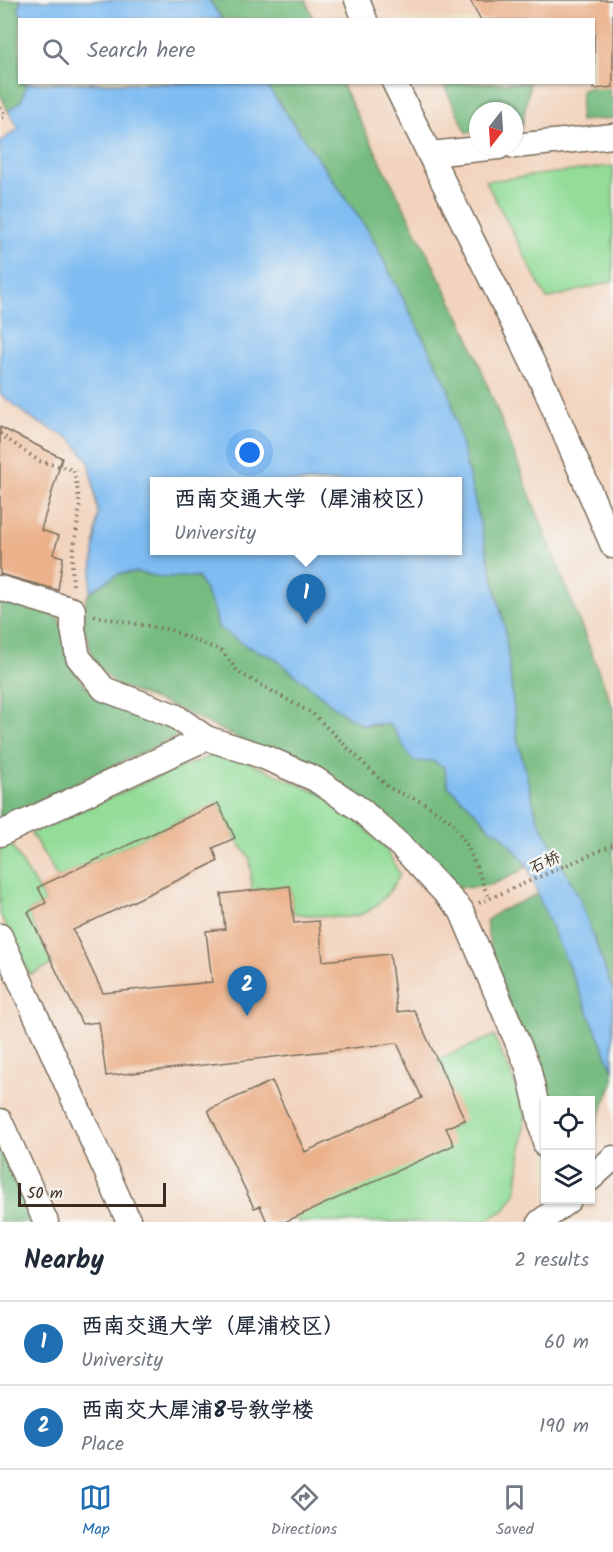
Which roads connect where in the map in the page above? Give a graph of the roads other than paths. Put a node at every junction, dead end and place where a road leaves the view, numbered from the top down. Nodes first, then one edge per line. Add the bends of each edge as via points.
1 (357, 0) edge
2 (364, 18) edge
3 (395, 84) edge
4 (613, 136) edge
5 (523, 145) edge
6 (469, 150) edge
7 (430, 154) junction
8 (613, 546) edge
9 (0, 588) edge
10 (206, 738) junction
11 (0, 834) edge
12 (0, 936) edge
13 (0, 1121) edge
14 (541, 1124) edge
15 (613, 1158) edge
16 (595, 1175) edge
17 (561, 1204) edge
18 (46, 1222) edge
19 (129, 1222) edge
20 (540, 1222) edge

1 - 2 street
3 - 7 street
4 - 5 street
6 - 7 street
7 - 8 street via 546,390
9 - 10 street via 73,610 78,657 104,689 175,716
10 - 11 street
10 - 14 street via 315,779 361,810 461,910 528,1067
12 - 19 street
13 - 18 street
15 - 16 street
17 - 20 street

